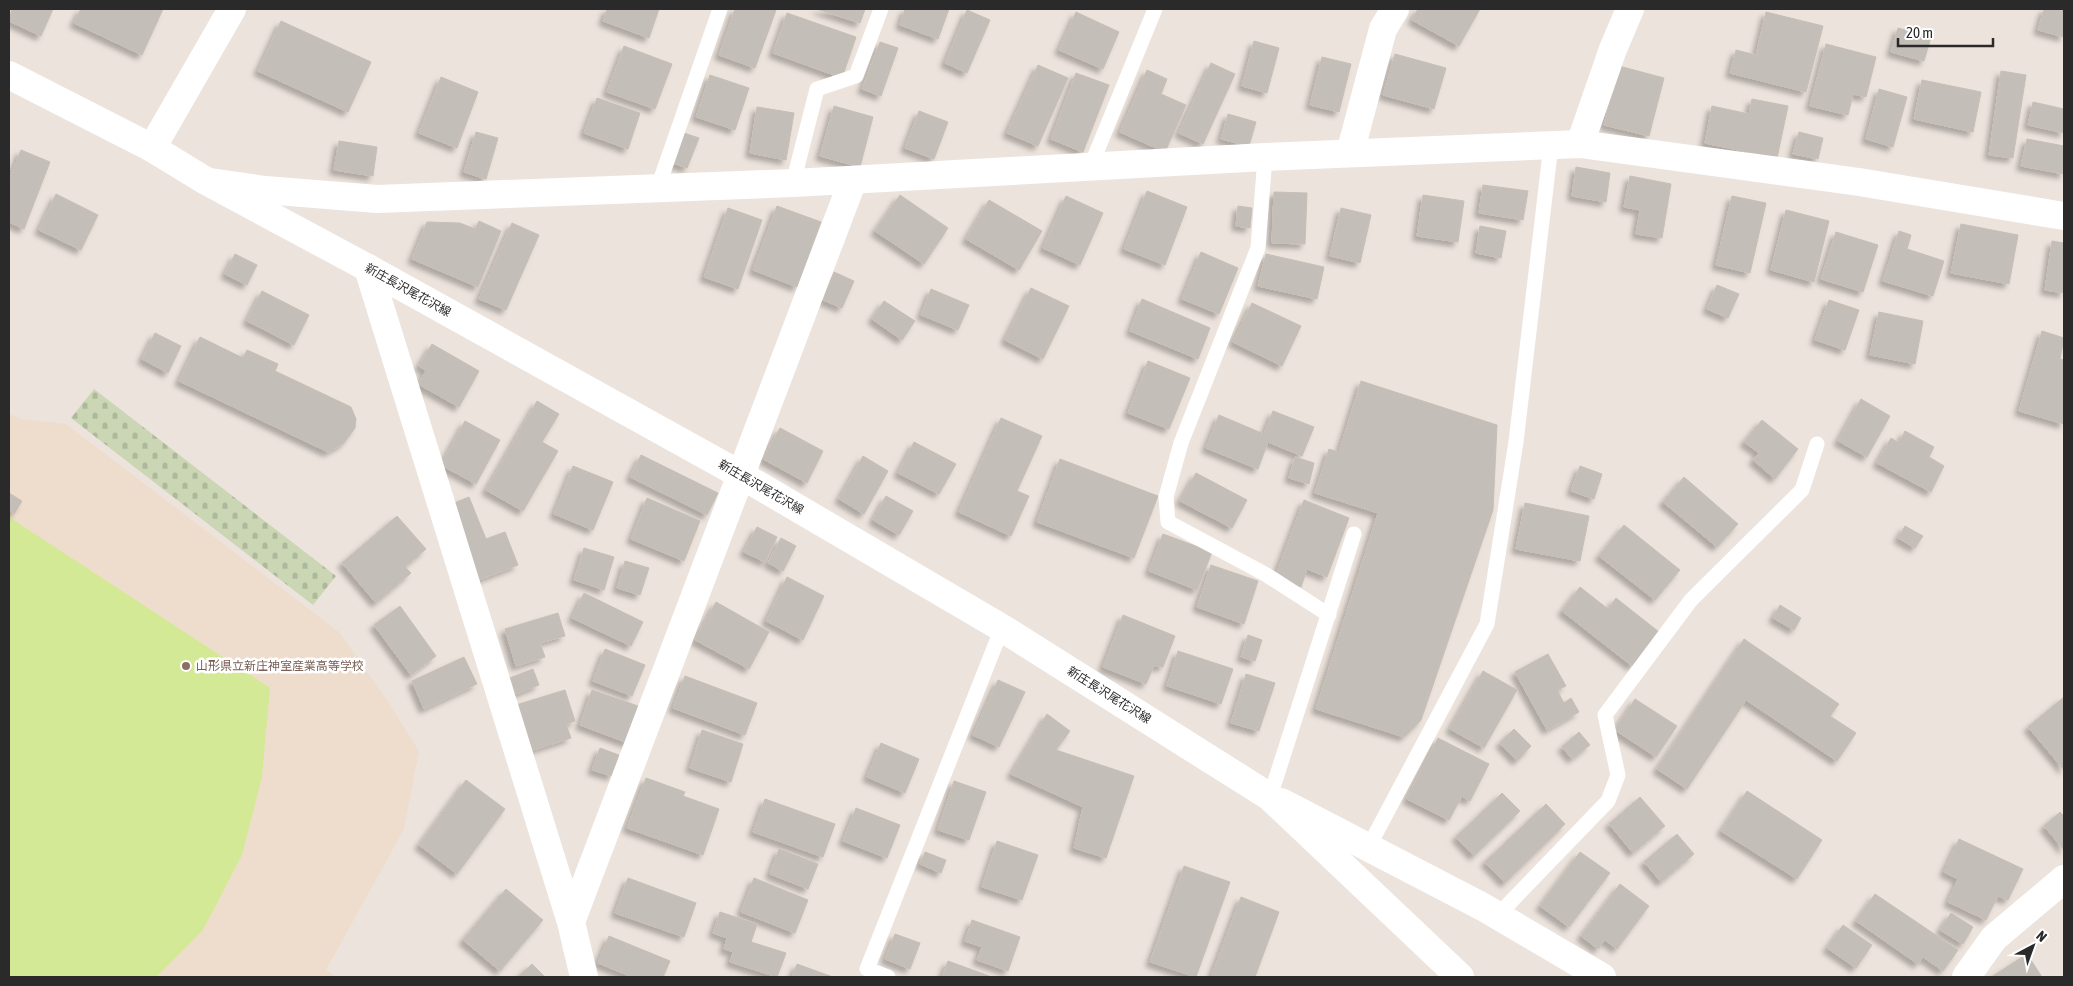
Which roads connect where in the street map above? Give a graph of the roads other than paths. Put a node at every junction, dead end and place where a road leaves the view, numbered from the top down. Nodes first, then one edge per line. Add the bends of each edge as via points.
1 (232, 9) edge
2 (720, 9) edge
3 (881, 9) edge
4 (1155, 9) edge
5 (1395, 9) edge
6 (1630, 9) edge
7 (9, 75) edge
8 (1580, 144) junction
9 (1551, 145) junction
10 (152, 148) junction
11 (1350, 153) junction
12 (1265, 157) junction
13 (1090, 168) junction
14 (853, 180) junction
15 (206, 181) junction
16 (793, 184) junction
17 (657, 190) junction
18 (2064, 216) edge
19 (368, 268) junction
20 (1817, 444) dead end
21 (742, 475) junction
22 (1354, 534) dead end
23 (1330, 615) junction
24 (1002, 628) junction
25 (1270, 797) junction
26 (1368, 848) junction
27 (2064, 880) edge
28 (1497, 916) junction
29 (571, 922) junction
30 (584, 977) edge
31 (888, 977) edge
32 (1460, 977) edge
33 (1602, 977) edge
34 (1966, 977) edge

1 - 10 street
2 - 17 lane
3 - 16 lane via 856,76 817,89
4 - 13 lane
5 - 11 street via 1383,29
6 - 8 street
7 - 10 street, 新庄長沢尾花沢線
8 - 9 street
8 - 18 street via 1859,182
9 - 11 street
9 - 26 lane via 1516,442 1487,624
10 - 15 street, 新庄長沢尾花沢線
11 - 12 street
12 - 13 street
12 - 23 lane via 1258,248 1181,443 1166,497 1168,522 1265,574
13 - 14 street
14 - 16 street
14 - 21 street
15 - 17 street via 265,190 377,199
15 - 19 street, 新庄長沢尾花沢線
16 - 17 street
19 - 21 street, 新庄長沢尾花沢線
19 - 29 street
20 - 28 lane via 1802,490 1691,600 1606,715 1618,775 1608,800
21 - 24 street, 新庄長沢尾花沢線
21 - 29 street
22 - 23 lane
23 - 25 lane
24 - 25 street, 新庄長沢尾花沢線
24 - 31 lane via 868,969
25 - 26 street
25 - 32 street, 新庄長沢尾花沢線
26 - 28 street
27 - 34 street via 1994,938
28 - 33 street
29 - 30 street

